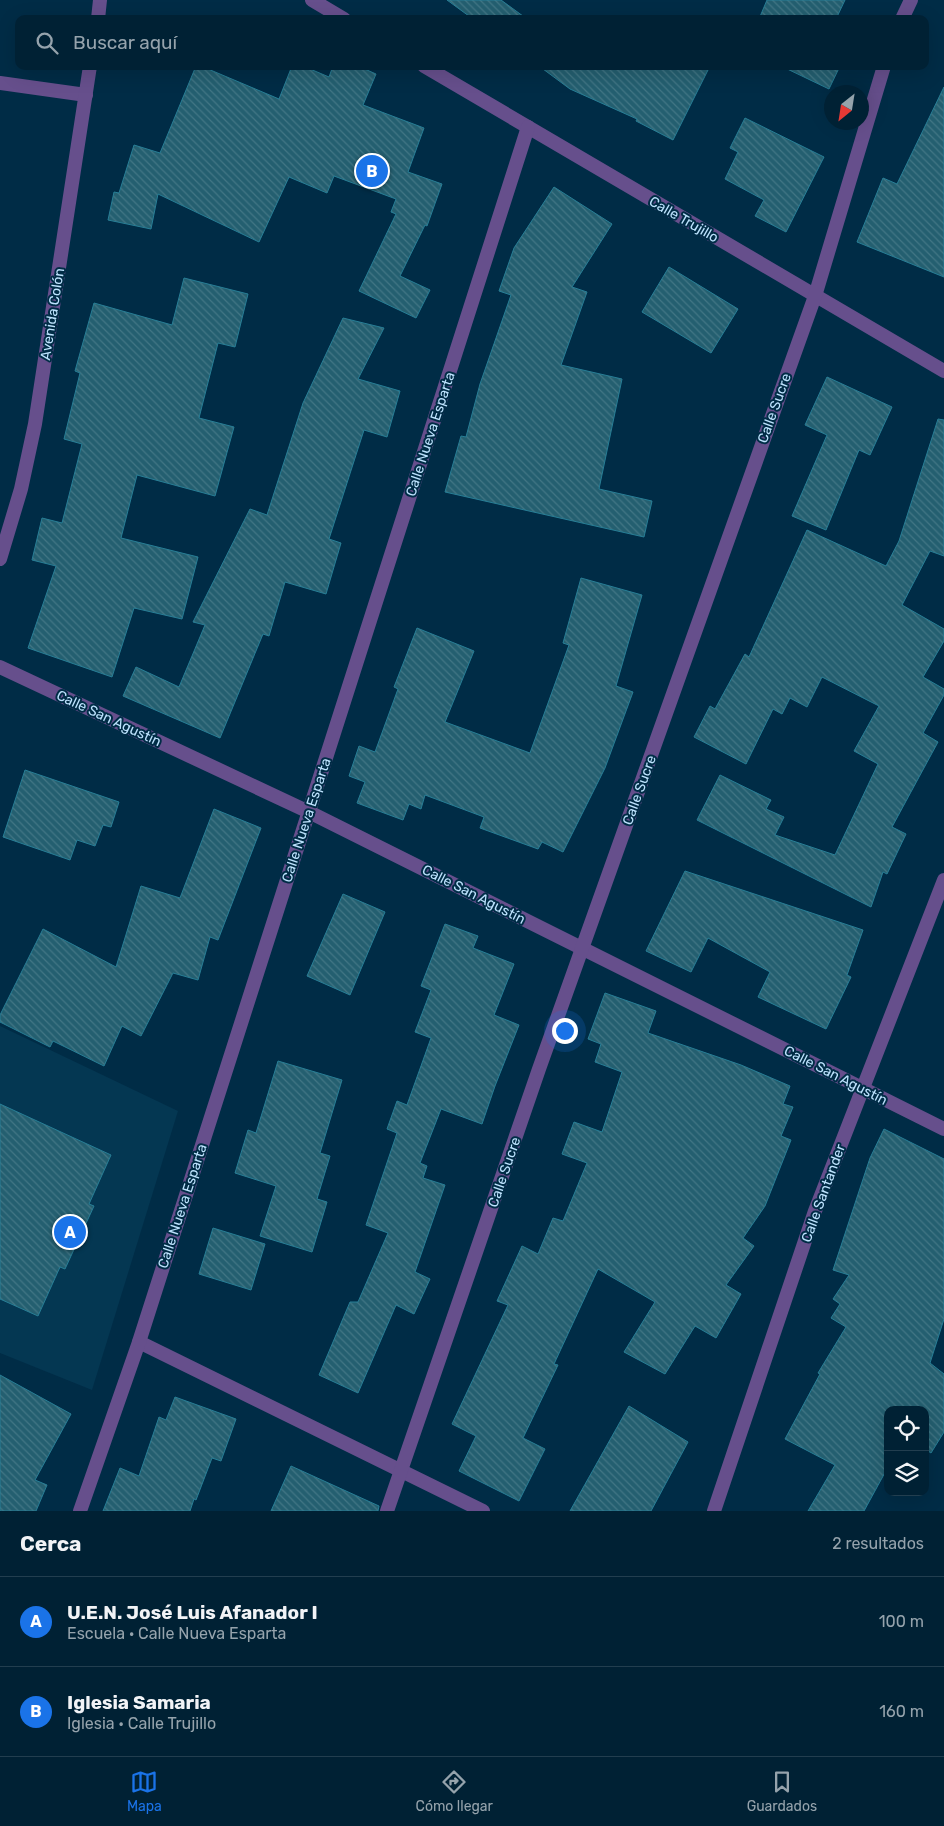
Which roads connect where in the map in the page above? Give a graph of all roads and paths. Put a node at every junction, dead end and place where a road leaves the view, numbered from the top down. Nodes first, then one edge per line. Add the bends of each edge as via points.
1 (100, 0) edge
2 (312, 0) edge
3 (911, 0) edge
4 (98, 15) edge
5 (337, 15) edge
6 (904, 15) edge
7 (89, 70) edge
8 (431, 70) edge
9 (883, 70) edge
10 (0, 83) edge
11 (86, 95) junction
12 (528, 127) junction
13 (815, 296) junction
14 (944, 371) edge
15 (0, 559) edge
16 (0, 667) edge
17 (309, 812) junction
18 (944, 880) edge
19 (582, 948) junction
20 (862, 1088) junction
21 (944, 1129) edge
22 (139, 1342) junction
23 (401, 1470) junction
24 (80, 1511) edge
25 (387, 1511) edge
26 (483, 1511) edge
27 (714, 1511) edge

1 - 4 street
2 - 5 street
3 - 6 street
7 - 11 street, Avenida Colón
8 - 12 street, Calle Trujillo
9 - 13 street, Calle Sucre
10 - 11 street
11 - 15 street, Avenida Colón via 35,424 22,489
12 - 13 street, Calle Trujillo
12 - 17 street, Calle Nueva Esparta
13 - 14 street, Calle Trujillo
13 - 19 street, Calle Sucre
16 - 17 street, Calle San Agustín
17 - 19 street, Calle San Agustín
17 - 22 street, Calle Nueva Esparta
18 - 20 street, Calle Santander
19 - 20 street, Calle San Agustín
19 - 23 street, Calle Sucre
20 - 21 street, Calle San Agustín
20 - 27 street, Calle Santander via 815,1211
22 - 23 street
22 - 24 street, Calle Nueva Esparta
23 - 25 street, Calle Sucre
23 - 26 street

